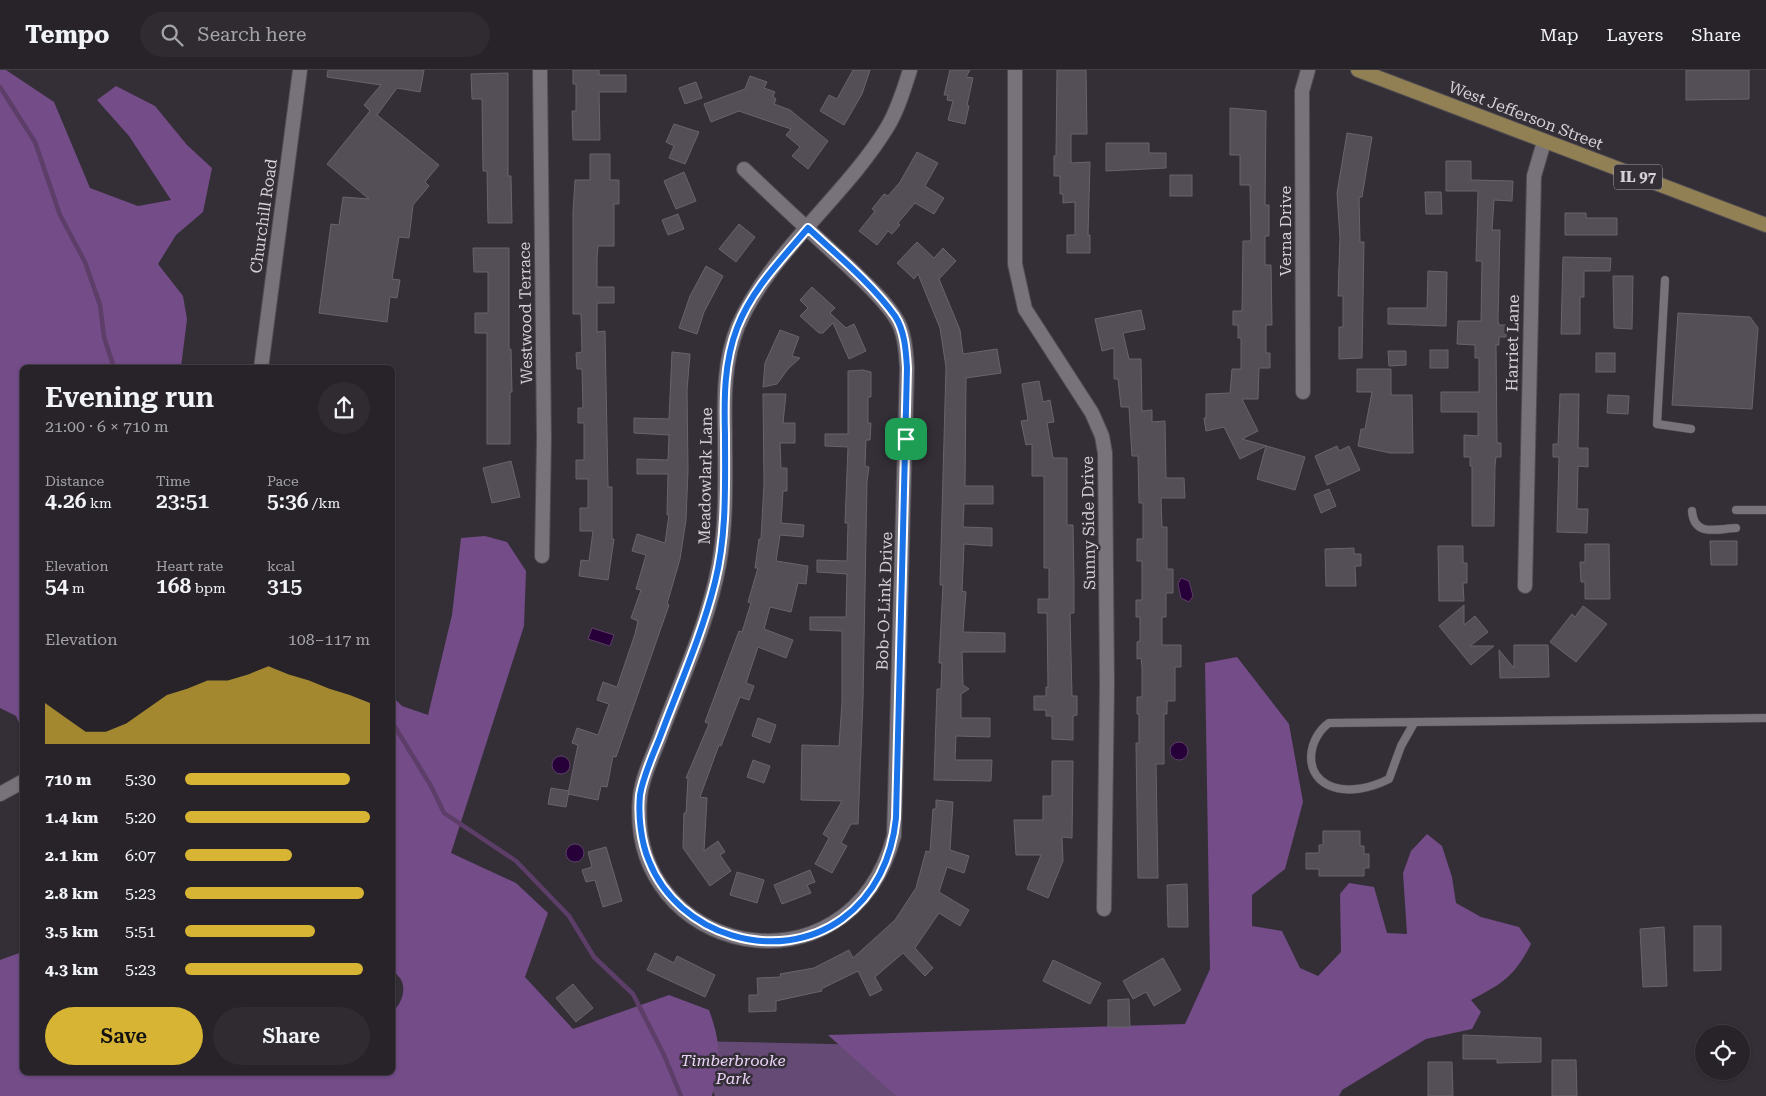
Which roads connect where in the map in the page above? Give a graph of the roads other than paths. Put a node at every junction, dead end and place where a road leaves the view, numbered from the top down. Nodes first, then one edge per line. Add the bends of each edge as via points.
1 (300, 70) edge
2 (540, 70) edge
3 (910, 70) edge
4 (1015, 70) edge
5 (1308, 70) edge
6 (1358, 70) edge
7 (1544, 142) junction
8 (744, 169) dead end
9 (1766, 225) edge
10 (808, 228) junction
11 (1665, 280) dead end
12 (261, 365) edge
13 (1304, 392) dead end
14 (1691, 429) dead end
15 (1736, 510) dead end
16 (1766, 510) edge
17 (1692, 511) dead end
18 (1736, 528) dead end
19 (542, 556) dead end
20 (1525, 586) dead end
21 (1766, 718) edge
22 (1414, 723) junction
23 (20, 783) edge
24 (0, 794) edge
25 (1104, 909) dead end
26 (770, 941) joint

1 - 12 street, Churchill Road
2 - 19 street, Westwood Terrace
3 - 10 street, Meadowlark Lane via 890,123 869,155
4 - 25 street, Sunny Side Drive via 1017,280 1025,309 1092,413 1102,436 1106,461
5 - 13 street, Verna Drive via 1302,91
6 - 7 main road, West Jefferson Street / IL 97
7 - 9 main road, West Jefferson Street / IL 97
7 - 20 street, Harriet Lane via 1534,176
8 - 10 street, Bob-O-Link Drive
10 - 26 street, Bob-O-Link Drive via 896,317 905,343 896,818 892,843 879,877 854,908 841,919 812,933 789,940
10 - 26 street, Meadowlark Lane via 758,287 737,328 724,395 725,505 720,563 708,606 640,795 641,833 649,861 674,899 693,918 722,933
11 - 14 lane via 1656,424
15 - 16 lane
17 - 18 lane via 1696,526 1702,529
21 - 22 lane
22 - 22 lane via 1329,723 1319,730 1314,739 1314,767 1328,785 1344,789 1377,785 1388,780
23 - 24 street

